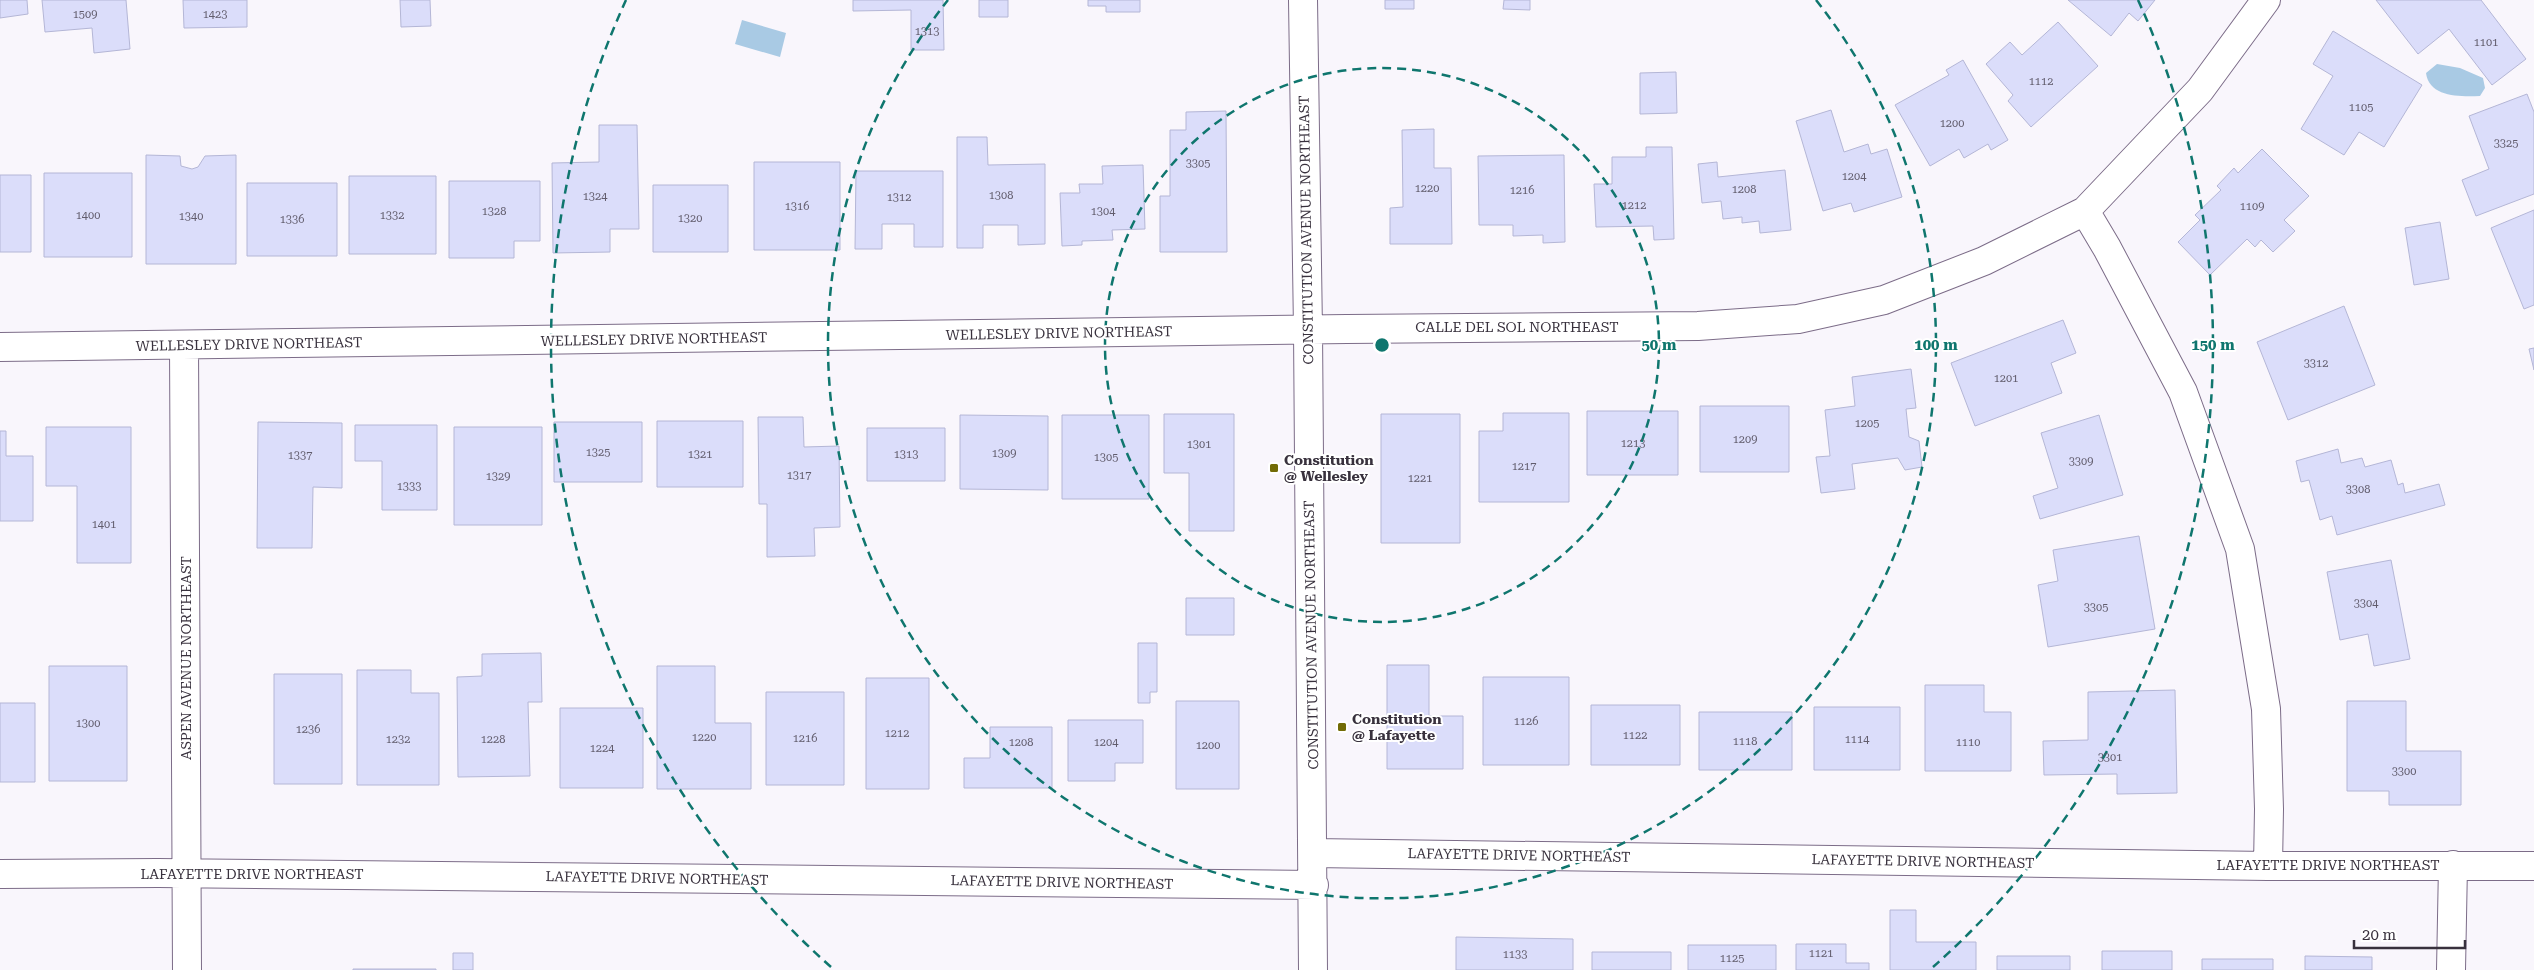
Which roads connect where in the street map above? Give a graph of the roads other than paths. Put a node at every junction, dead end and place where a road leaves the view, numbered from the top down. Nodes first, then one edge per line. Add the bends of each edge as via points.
1 (1303, 0) edge
2 (2266, 0) edge
3 (2085, 211) junction
4 (1308, 330) junction
5 (184, 345) junction
6 (0, 347) edge
7 (1313, 853) junction
8 (2452, 865) junction
9 (2268, 866) junction
10 (2534, 866) edge
11 (186, 873) junction
12 (0, 874) edge
13 (1314, 886) junction
14 (187, 970) edge
15 (1313, 970) edge
16 (2451, 970) edge

1 - 4 street, CONSTITUTION AVENUE NORTHEAST
2 - 3 street, CALLE DEL SOL NORTHEAST via 2200,90
3 - 4 street, CALLE DEL SOL NORTHEAST via 1984,261 1884,300 1798,319 1698,326
3 - 9 street via 2183,392 2240,549 2266,709
4 - 5 street, WELLESLEY DRIVE NORTHEAST
4 - 7 street, CONSTITUTION AVENUE NORTHEAST
5 - 6 street, WELLESLEY DRIVE NORTHEAST
5 - 11 street, ASPEN AVENUE NORTHEAST
7 - 9 street, LAFAYETTE DRIVE NORTHEAST
7 - 13 street, CONSTITUTION AVENUE NORTHEAST
8 - 9 street, LAFAYETTE DRIVE NORTHEAST
8 - 10 street, LAFAYETTE DRIVE NORTHEAST
8 - 16 street
11 - 12 street, LAFAYETTE DRIVE NORTHEAST
11 - 13 street, LAFAYETTE DRIVE NORTHEAST
11 - 14 street, ASPEN AVENUE NORTHEAST
13 - 15 street, CONSTITUTION AVENUE NORTHEAST

